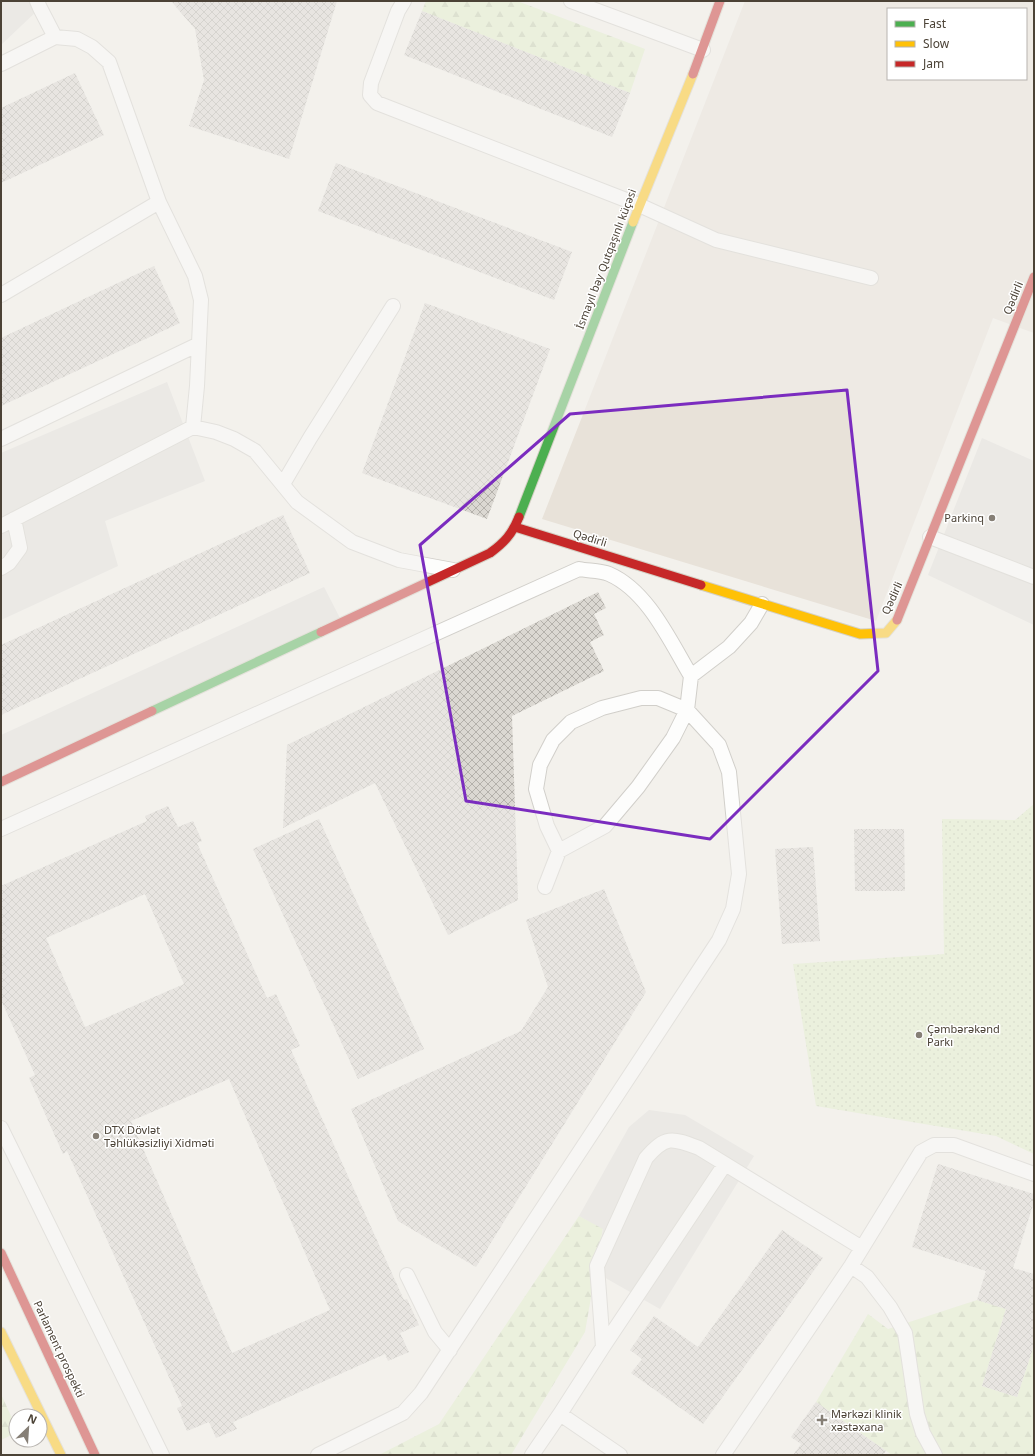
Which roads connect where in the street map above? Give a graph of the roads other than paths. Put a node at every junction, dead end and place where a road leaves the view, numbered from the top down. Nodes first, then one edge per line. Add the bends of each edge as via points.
1 (38, 1) edge
2 (404, 1) edge
3 (571, 1) edge
4 (720, 1) edge
5 (55, 37) junction
6 (703, 50) junction
7 (1, 64) edge
8 (159, 202) junction
9 (639, 205) junction
10 (1034, 277) edge
11 (871, 278) dead end
12 (1, 295) edge
13 (393, 306) dead end
14 (199, 344) junction
15 (193, 427) junction
16 (1, 439) edge
17 (283, 484) junction
18 (14, 519) junction
19 (1, 526) edge
20 (515, 527) junction
21 (930, 537) junction
22 (1, 568) edge
23 (453, 570) junction
24 (1034, 577) edge
25 (762, 604) junction
26 (691, 676) junction
27 (687, 710) junction
28 (1, 782) edge
29 (1, 829) edge
30 (559, 851) junction
31 (544, 887) dead end
32 (1, 1128) edge
33 (725, 1164) junction
34 (1034, 1174) edge
35 (862, 1248) junction
36 (1, 1253) edge
37 (851, 1266) junction
38 (407, 1275) dead end
39 (1, 1332) edge
40 (603, 1347) junction
41 (450, 1350) junction
42 (560, 1414) junction
43 (61, 1455) edge
44 (95, 1455) edge
45 (162, 1455) edge
46 (318, 1455) edge
47 (532, 1455) edge
48 (620, 1455) edge
49 (723, 1455) edge
50 (935, 1455) edge

1 - 5 lane
2 - 9 lane via 371,83 370,95 377,103
3 - 6 lane
4 - 6 street, İsmayıl bəy Qutqaşınlı küçəsi
5 - 7 lane
5 - 8 lane via 77,39 92,47 109,62
6 - 9 street, İsmayıl bəy Qutqaşınlı küçəsi
8 - 12 lane
8 - 14 lane via 195,276 201,300
9 - 11 lane via 716,240
9 - 20 street, İsmayıl bəy Qutqaşınlı küçəsi
10 - 21 street, Qədirli
13 - 17 lane
14 - 15 lane via 198,386
14 - 16 lane
15 - 17 lane via 216,432 256,451
15 - 18 lane
17 - 23 lane via 297,502 352,542 399,560
18 - 19 lane
18 - 22 lane via 20,548 9,563
20 - 23 street, İsmayıl bəy Qutqaşınlı küçəsi via 505,542 490,553
20 - 25 street, Qədirli
21 - 24 lane
21 - 25 street, Qədirli via 897,620 886,633 860,634
23 - 28 street, İsmayıl bəy Qutqaşınlı küçəsi
25 - 26 lane via 751,623 729,648
26 - 27 lane
26 - 29 lane via 656,618 633,589 608,574 579,569
27 - 30 lane via 673,738 643,781 604,826
27 - 30 lane via 658,698 641,698 602,708 571,722 553,740 540,765 536,789 547,826
27 - 41 lane via 719,745 730,772 739,874 733,909 719,940
30 - 31 lane
32 - 45 lane
33 - 35 lane
33 - 40 lane
33 - 40 lane via 699,1148 680,1141 666,1140 656,1146 646,1158 597,1266
34 - 35 lane via 954,1145 934,1145 921,1152
35 - 37 lane
36 - 44 street, Parlament prospekti
37 - 49 lane
37 - 50 lane via 867,1277 890,1307 905,1333 917,1414
38 - 41 lane via 435,1332
39 - 43 street
40 - 42 lane
41 - 46 lane via 422,1393 402,1413
42 - 47 lane
42 - 48 lane

